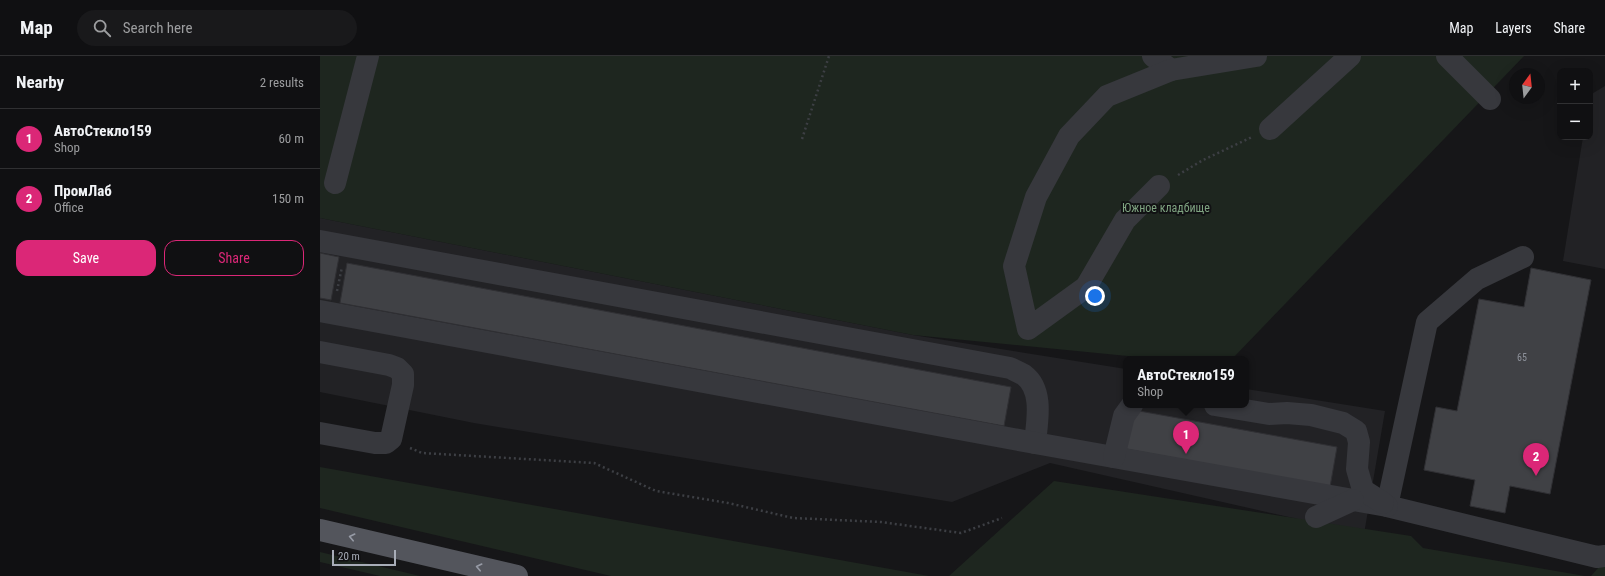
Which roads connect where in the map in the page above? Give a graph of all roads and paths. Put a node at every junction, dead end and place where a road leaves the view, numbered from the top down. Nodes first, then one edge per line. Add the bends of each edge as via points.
1 (368, 56) edge
2 (829, 56) edge
3 (1153, 56) edge
4 (1256, 56) edge
5 (1350, 56) edge
6 (1448, 56) edge
7 (1171, 70) junction
8 (1490, 99) dead end
9 (1270, 128) joint
10 (802, 139) dead end
11 (335, 183) dead end
12 (1159, 186) joint
13 (320, 241) edge
14 (346, 246) junction
15 (1523, 258) dead end
16 (326, 312) edge
17 (320, 352) edge
18 (1130, 408) edge
19 (1233, 408) edge
20 (320, 433) edge
21 (391, 439) junction
22 (1035, 443) junction
23 (1114, 457) junction
24 (1353, 500) junction
25 (1387, 506) junction
26 (1316, 517) dead end
27 (1002, 518) dead end
28 (320, 530) edge
29 (1605, 556) edge
30 (517, 576) edge

1 - 11 lane
2 - 10 path
3 - 7 lane
4 - 7 lane
5 - 9 lane
6 - 8 lane
7 - 12 lane via 1107,96 1070,136 1043,184 1036,197 1014,266 1028,329 1086,287 1125,220
9 - 12 path via 1203,160
13 - 14 lane
14 - 16 path
14 - 22 lane via 1010,368 1025,376 1035,390 1038,411
15 - 25 lane via 1477,279 1427,322
16 - 22 lane
17 - 21 lane via 389,365 403,374
18 - 23 lane via 1124,416
19 - 25 lane via 1269,414 1311,415 1343,423 1356,431 1360,442 1357,469 1363,490
20 - 21 lane via 375,443 386,443
21 - 27 path via 422,453 594,463 656,491 728,503 793,518 881,522 961,533
22 - 23 lane
23 - 24 lane
24 - 25 lane
24 - 26 lane
25 - 29 lane via 1597,557
30 -> 28 main road

